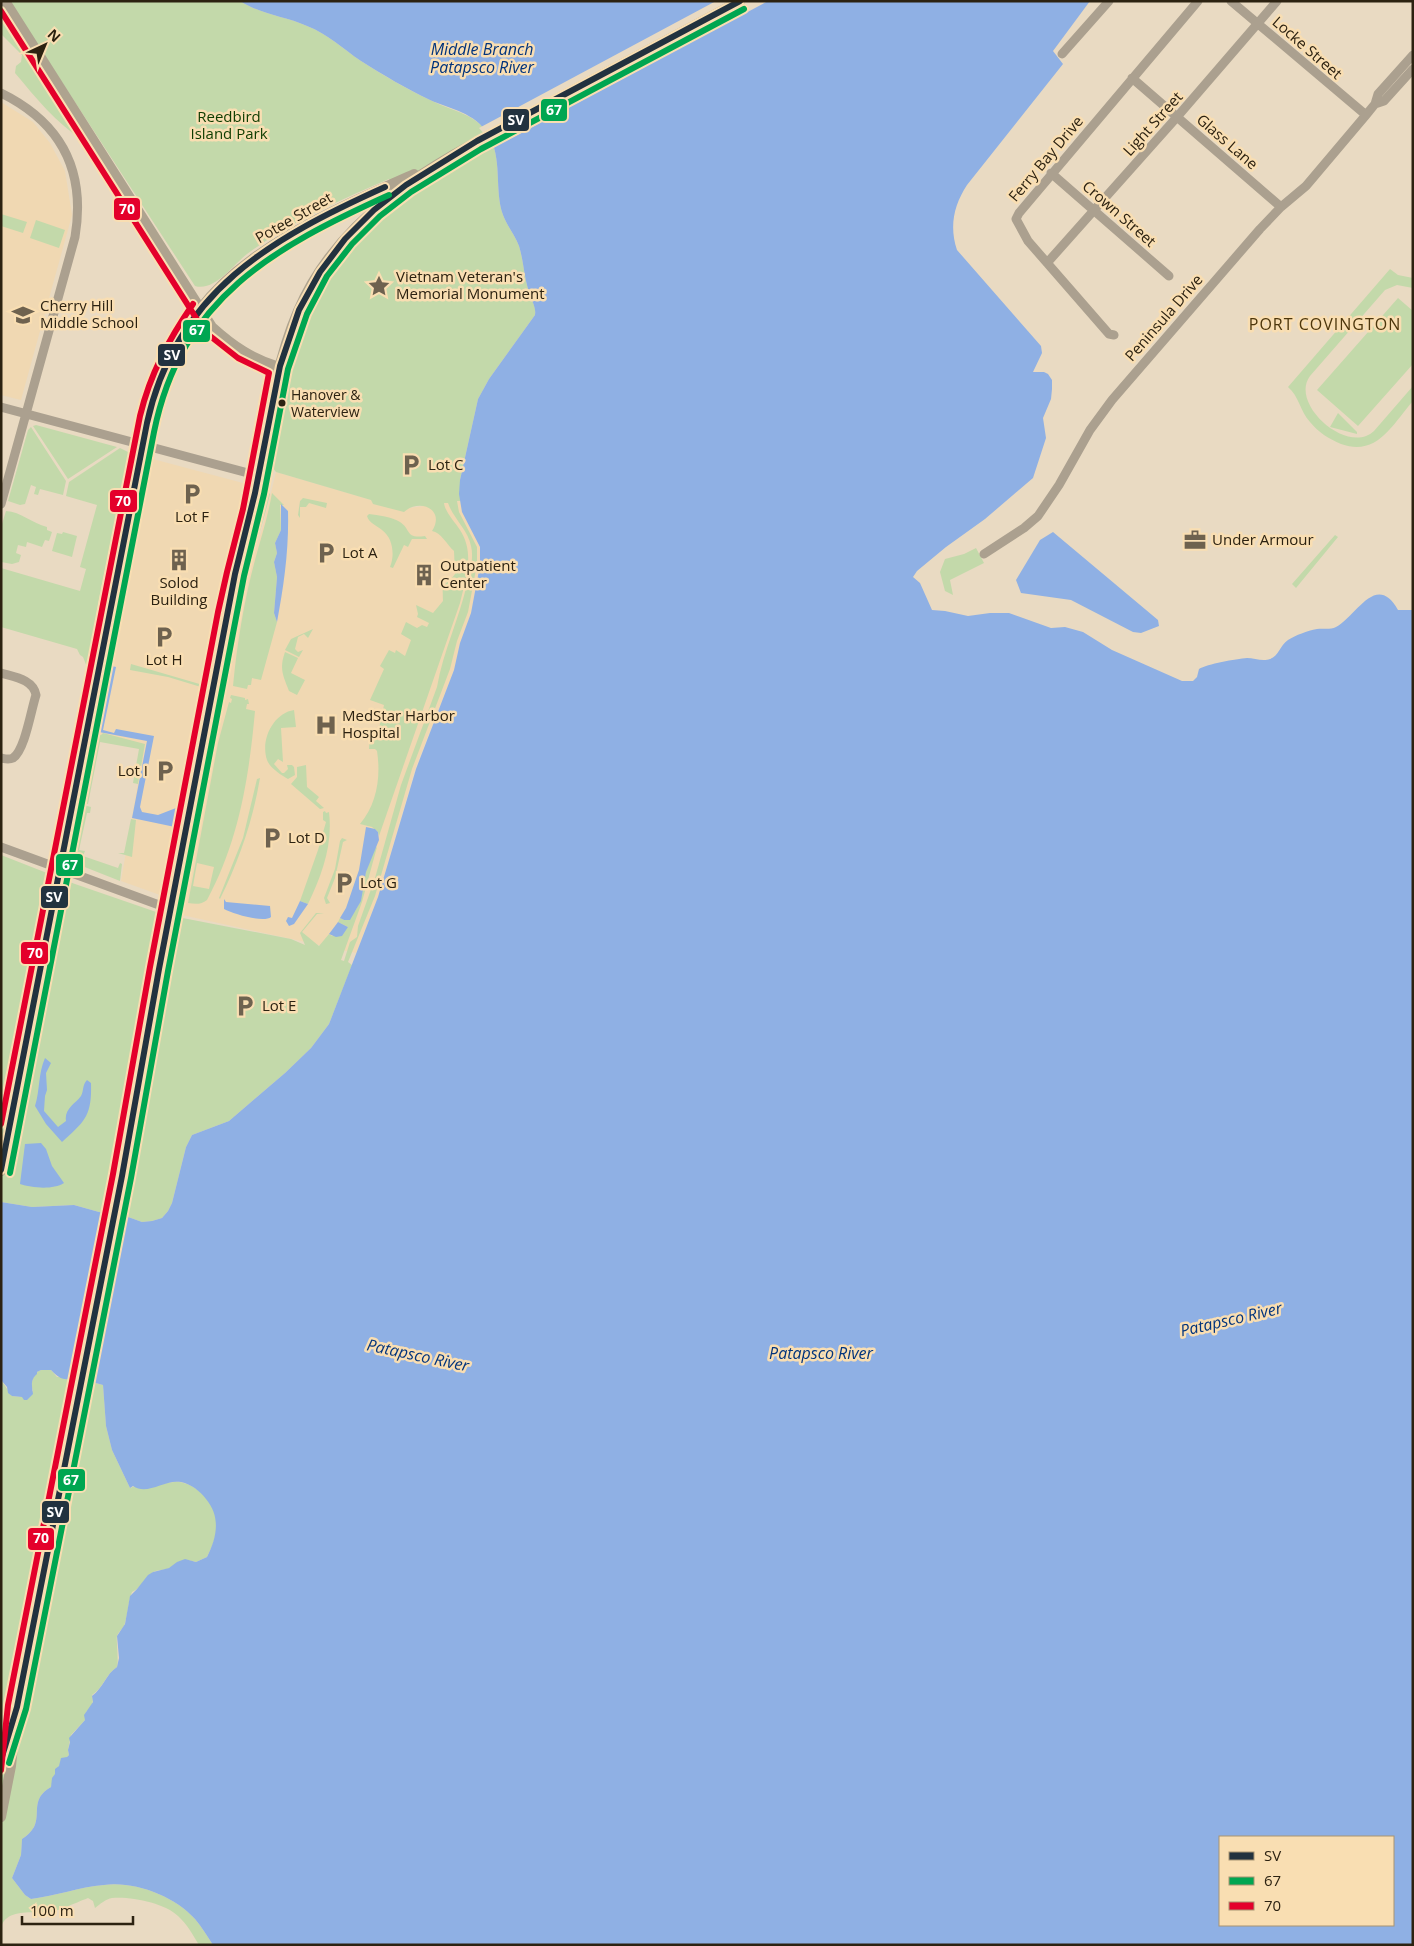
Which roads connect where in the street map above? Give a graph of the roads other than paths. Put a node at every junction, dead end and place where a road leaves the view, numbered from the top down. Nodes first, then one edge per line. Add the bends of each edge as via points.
1 (4, 1) edge
2 (740, 1) edge
3 (1109, 1) edge
4 (1198, 1) edge
5 (1232, 1) edge
6 (1277, 1) edge
7 (1258, 24) junction
8 (1413, 47) edge
9 (1062, 54) dead end
10 (1413, 55) edge
11 (1413, 69) edge
12 (1394, 76) junction
13 (1132, 78) junction
14 (1, 93) edge
15 (1375, 104) junction
16 (1366, 115) junction
17 (1177, 117) junction
18 (433, 165) junction
19 (1051, 173) junction
20 (1281, 207) junction
21 (1094, 210) junction
22 (1047, 263) junction
23 (1169, 276) dead end
24 (200, 309) junction
25 (1114, 336) dead end
26 (279, 367) junction
27 (1, 407) edge
28 (26, 413) junction
29 (142, 445) junction
30 (259, 476) junction
31 (1, 504) edge
32 (984, 554) dead end
33 (1, 673) edge
34 (1, 758) edge
35 (1, 847) edge
36 (59, 869) junction
37 (170, 910) junction
38 (1, 1171) edge
39 (17, 1707) junction
40 (1, 1761) edge
41 (1, 1818) edge

1 - 24 main road
2 - 18 main road
3 - 9 street
4 - 13 street, Ferry Bay Drive
5 - 7 street, Locke Street
6 - 7 street, Light Street
7 - 16 street, Locke Street
7 - 17 street, Light Street
8 - 12 street via 1399,63
10 - 12 street, Peninsula Drive
11 - 15 street, Peninsula Drive via 1384,101
12 - 15 street, Peninsula Drive via 1378,94
13 - 17 street, Glass Lane
13 - 19 street, Ferry Bay Drive
14 - 28 street via 26,106 48,126 66,154 78,190 75,237
15 - 16 street, Peninsula Drive
16 - 20 street, Peninsula Drive via 1306,186
17 - 20 street, Glass Lane
17 - 21 street, Light Street
18 - 24 main road, Potee Street via 360,198 276,243 233,275
18 - 26 main road via 383,202 333,252 299,309
19 - 21 street, Crown Street
19 - 22 street, Ferry Bay Drive via 1016,220 1028,241
20 - 32 street, Peninsula Drive via 1102,413 1038,516
21 - 22 street, Light Street
21 - 23 street, Crown Street
22 - 25 street, Ferry Bay Drive
24 - 26 main road via 212,327 242,352
24 - 29 main road, Potee Street via 163,373
26 - 30 main road
27 - 28 street
28 - 29 street
28 - 31 street
29 - 30 street
29 - 36 main road, Potee Street
30 - 37 main road via 235,574
33 - 34 street via 23,680 32,686 36,695 21,748 14,757
35 - 36 street
36 - 37 street
36 - 38 main road, Potee Street
37 - 39 main road via 122,1176
39 - 40 main road
39 - 41 main road

